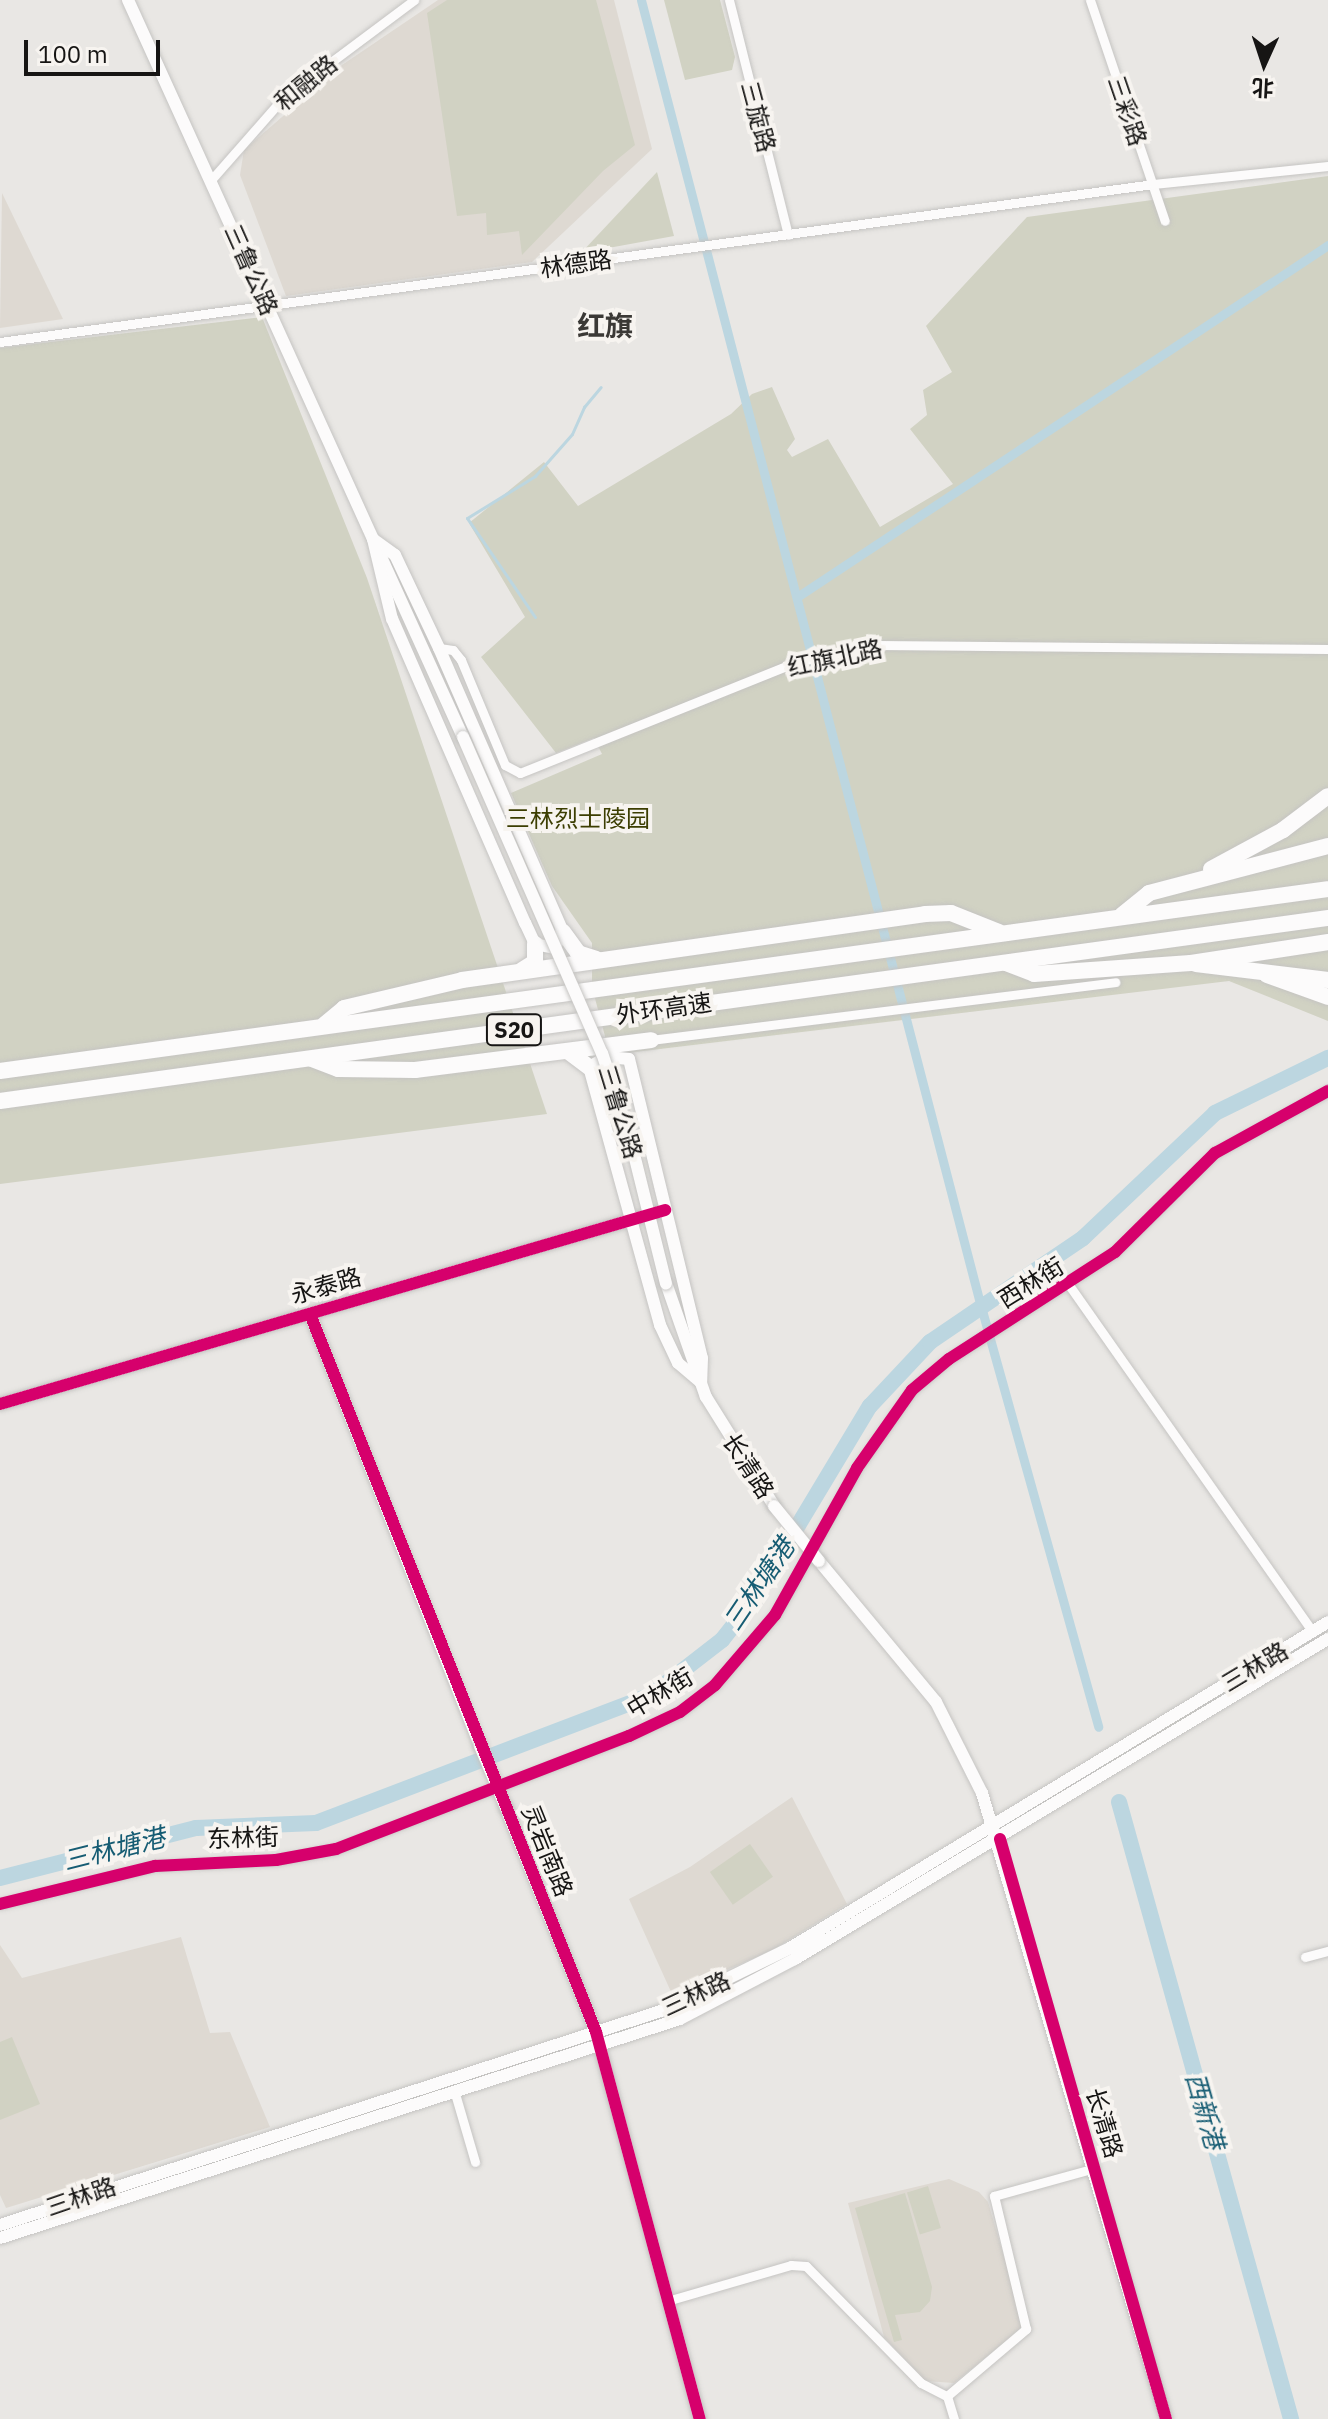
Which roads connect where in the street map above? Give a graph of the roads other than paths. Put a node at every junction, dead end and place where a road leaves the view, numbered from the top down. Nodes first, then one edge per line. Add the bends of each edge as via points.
1 (128, 0) edge
2 (414, 0) edge
3 (729, 0) edge
4 (1090, 0) edge
5 (1328, 166) edge
6 (211, 180) junction
7 (1153, 184) junction
8 (1165, 221) dead end
9 (788, 235) junction
10 (267, 305) junction
11 (0, 342) edge
12 (373, 539) junction
13 (439, 648) junction
14 (1328, 649) edge
15 (1328, 796) edge
16 (1328, 810) edge
17 (1258, 846) junction
18 (1328, 846) edge
19 (1180, 885) junction
20 (1328, 889) edge
21 (1121, 916) junction
22 (1328, 918) edge
23 (563, 932) junction
24 (1000, 933) junction
25 (1328, 942) edge
26 (535, 944) junction
27 (602, 960) junction
28 (1004, 962) junction
29 (1191, 963) junction
30 (516, 972) junction
31 (1266, 974) junction
32 (1328, 980) edge
33 (1115, 982) dead end
34 (1328, 997) edge
35 (321, 1027) junction
36 (651, 1040) junction
37 (567, 1051) junction
38 (311, 1058) junction
39 (629, 1059) junction
40 (589, 1067) junction
41 (0, 1071) edge
42 (1328, 1091) edge
43 (0, 1101) edge
44 (665, 1210) junction
45 (631, 1220) junction
46 (666, 1283) joint
47 (1069, 1285) junction
48 (310, 1314) junction
49 (701, 1382) junction
50 (0, 1404) edge
51 (814, 1560) junction
52 (1328, 1622) edge
53 (1313, 1632) junction
54 (1328, 1639) edge
55 (1096, 1773) junction
56 (481, 1795) joint
57 (993, 1824) junction
58 (1000, 1839) junction
59 (0, 1904) edge
60 (1328, 1951) edge
61 (1305, 1957) dead end
62 (596, 2032) junction
63 (596, 2048) junction
64 (454, 2090) junction
65 (475, 2162) dead end
66 (1095, 2168) junction
67 (0, 2225) edge
68 (0, 2237) edge
69 (667, 2301) junction
70 (947, 2396) junction
71 (700, 2419) edge
72 (954, 2419) edge
73 (1166, 2419) edge

1 - 6 main road, 三鲁公路
2 - 6 street, 和融路 via 283,98
3 - 9 street, 三旋路
4 - 7 street, 三彩路
5 - 7 street, 林德路
6 - 10 main road, 三鲁公路
7 - 8 street, 三彩路
7 - 9 street, 林德路
9 - 10 street, 林德路
10 - 11 street, 林德路
10 - 12 main road, 三鲁公路
12 - 13 main road, 三鲁公路 via 395,555
12 - 26 main road, 三鲁公路 via 392,619
12 - 46 main road, 三鲁公路, bridge via 602,1053 629,1134
13 - 14 street, 红旗北路 via 453,650 461,660 505,765 520,773 796,662 877,645
13 - 23 main road, 三鲁公路
15 - 17 highway
16 - 17 highway via 1278,843
17 - 19 highway
18 - 19 highway
19 - 21 highway via 1149,893
20 - 21 highway, 外环高速 / S20
21 - 24 highway, 外环高速 / S20
22 - 28 highway, 外环高速 / S20
23 - 26 main road via 554,948
23 - 27 highway via 578,953
24 - 27 highway via 951,913
24 - 35 highway, 外环高速 / S20
25 - 29 highway
26 - 30 highway via 535,962
27 - 30 highway
28 - 29 highway via 1034,974
28 - 38 highway, 外环高速 / S20
29 - 31 highway
30 - 35 highway via 344,1008
31 - 32 highway
31 - 34 highway
33 - 36 street
35 - 41 highway, 外环高速 / S20
36 - 37 highway
36 - 39 main road
37 - 38 highway via 415,1070 338,1069
37 - 40 highway
38 - 43 highway, 外环高速 / S20
39 - 40 main road via 607,1057
39 - 44 main road, 长清路
40 - 45 main road, 长清路
42 - 47 street, 西林街 via 1215,1153 1124,1245
44 - 45 main road, 永泰路
44 - 49 main road, 长清路 via 702,1358
45 - 48 main road, 永泰路
45 - 49 main road, 长清路 via 660,1325 678,1363
46 - 49 main road, 长清路
47 - 51 street, 西林街 via 972,1344 930,1374 894,1410
47 - 53 street
48 - 50 main road, 永泰路
48 - 62 main road, 灵岩南路, bridge
49 - 51 main road, 长清路, bridge via 774,1506
51 - 56 street, 中林街 via 760,1636 700,1698 659,1723
51 - 57 main road, 长清路 via 936,1702
52 - 53 main road, 三林路
53 - 55 main road, 三林路 via 1120,1750
54 - 55 main road, 三林路 via 1122,1764
55 - 57 main road, 三林路
55 - 58 main road, 三林路
56 - 59 street, 东林街 via 325,1852 155,1866
57 - 58 main road, 长清路
57 - 62 main road, 三林路 via 742,1973 661,2011
58 - 63 main road, 三林路 via 731,1995
58 - 66 main road, 长清路
60 - 61 street
62 - 63 main road, 灵岩南路
62 - 67 main road, 三林路
63 - 64 main road, 三林路
63 - 69 main road, 灵岩南路
64 - 65 street
64 - 68 main road, 三林路
66 - 70 street via 994,2196 1026,2329
66 - 73 main road, 长清路
69 - 70 street via 799,2263 921,2383
69 - 71 main road, 灵岩南路
70 - 72 street

